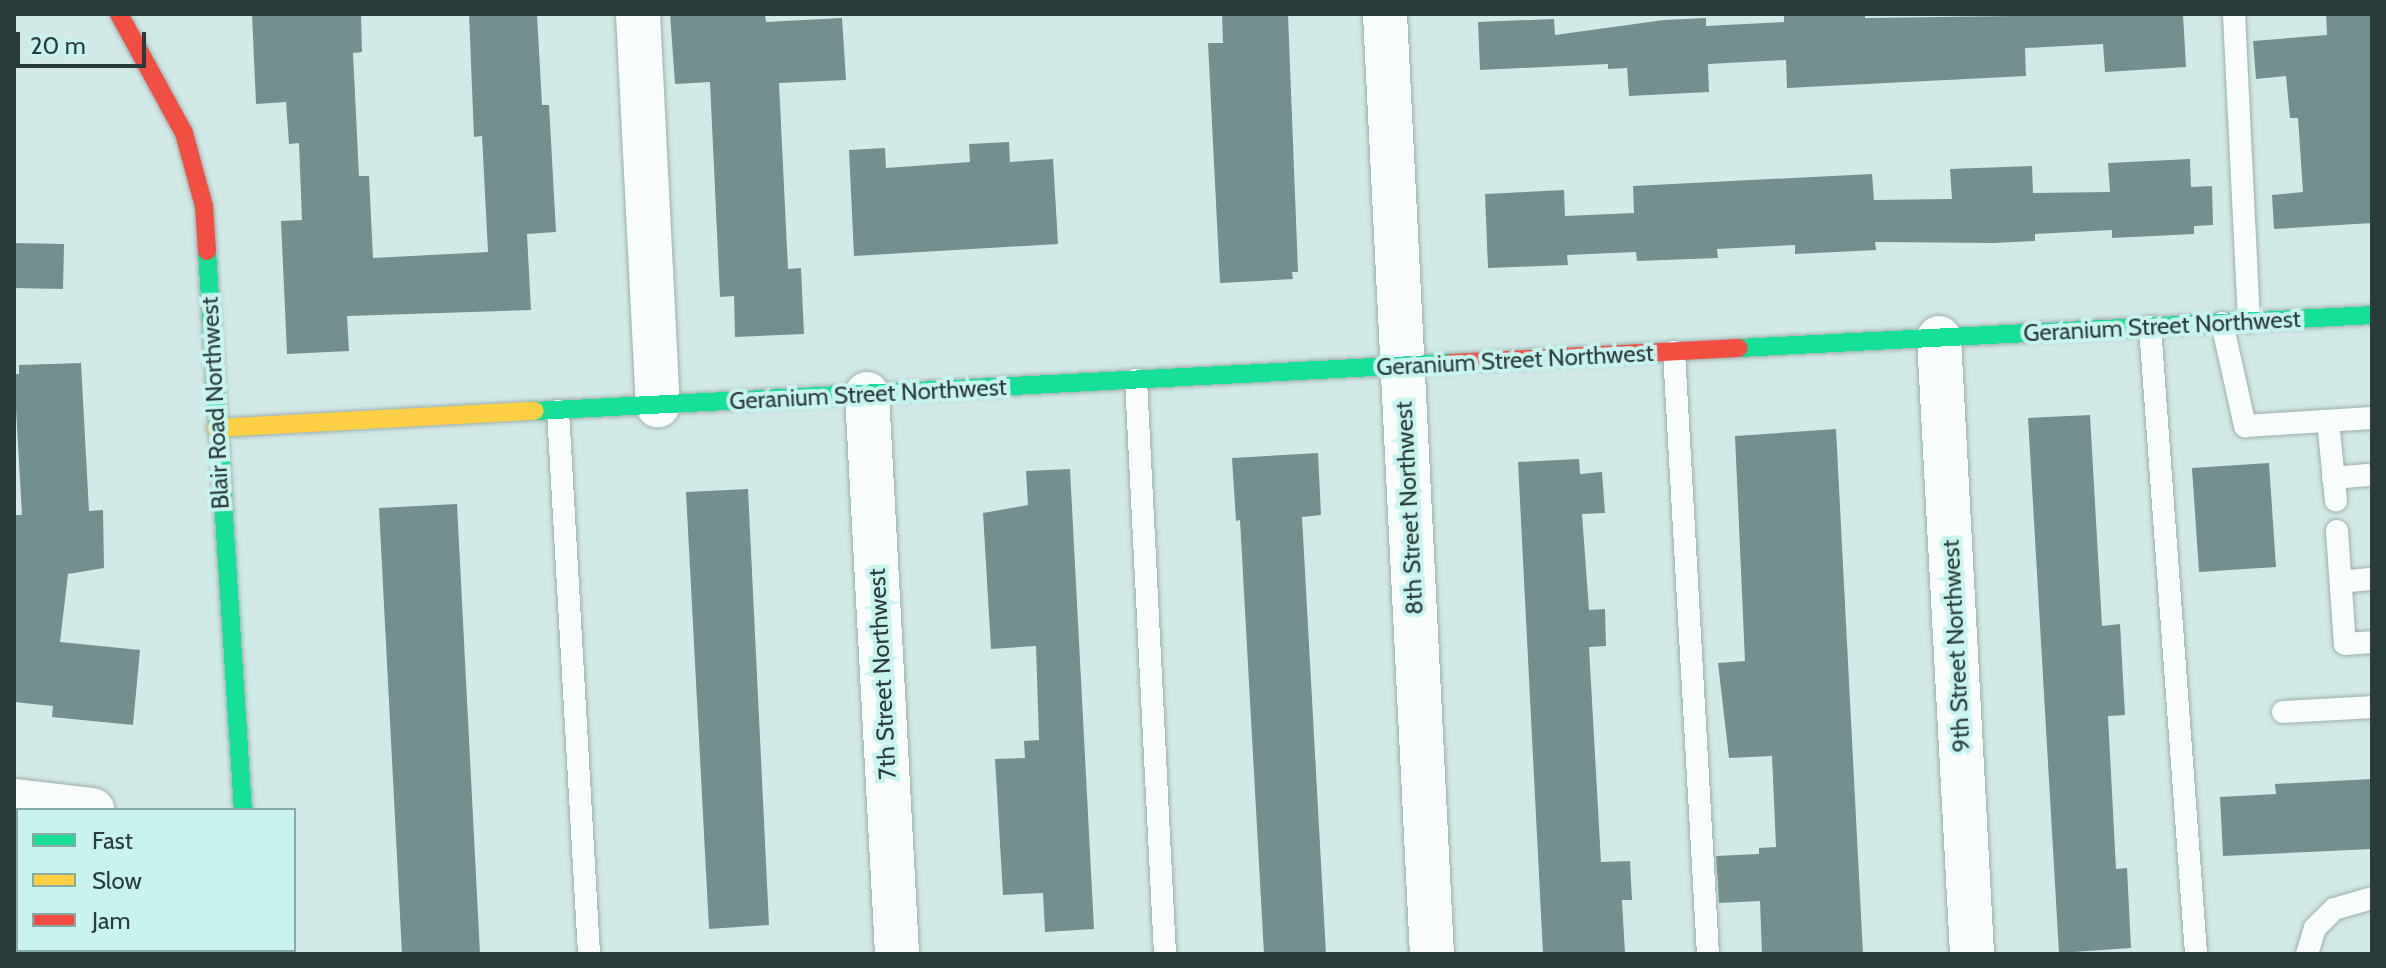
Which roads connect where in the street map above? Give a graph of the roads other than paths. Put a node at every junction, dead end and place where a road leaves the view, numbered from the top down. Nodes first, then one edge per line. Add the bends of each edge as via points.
1 (119, 14) edge
2 (638, 14) edge
3 (1385, 14) edge
4 (2234, 14) edge
5 (2372, 315) edge
6 (2249, 322) junction
7 (2222, 323) junction
8 (2150, 327) junction
9 (1939, 338) junction
10 (1674, 352) junction
11 (1402, 366) junction
12 (1136, 380) junction
13 (867, 394) junction
14 (658, 405) junction
15 (558, 411) junction
16 (2372, 418) edge
17 (2328, 421) junction
18 (216, 428) junction
19 (2367, 475) dead end
20 (2337, 531) dead end
21 (2372, 579) edge
22 (2341, 582) junction
23 (2372, 642) edge
24 (2372, 707) edge
25 (2283, 712) dead end
26 (14, 801) edge
27 (75, 808) edge
28 (243, 808) edge
29 (2372, 898) edge
30 (589, 954) edge
31 (897, 954) edge
32 (1165, 954) edge
33 (1432, 954) edge
34 (1708, 954) edge
35 (1972, 954) edge
36 (2196, 954) edge
37 (2307, 954) edge

1 - 18 street, Blair Road Northwest via 174,110 199,182
2 - 14 street
3 - 11 street, 8th Street Northwest
4 - 6 lane
5 - 6 street, Geranium Street Northwest
6 - 7 street, Geranium Street Northwest
7 - 8 street, Geranium Street Northwest
7 - 17 lane via 2245,426
8 - 9 street, Geranium Street Northwest
8 - 36 lane
9 - 10 street, Geranium Street Northwest
9 - 35 street, 9th Street Northwest
10 - 11 street, Geranium Street Northwest
10 - 34 lane
11 - 12 street, Geranium Street Northwest
11 - 33 street, 8th Street Northwest
12 - 13 street, Geranium Street Northwest
12 - 32 lane
13 - 14 street, Geranium Street Northwest
13 - 31 street, 7th Street Northwest
14 - 15 street, Geranium Street Northwest
15 - 18 street, Geranium Street Northwest
15 - 30 lane
16 - 17 lane
17 - 19 lane via 2335,490
18 - 28 street, Blair Road Northwest
20 - 22 lane
21 - 22 lane
22 - 23 lane via 2345,644
24 - 25 lane
26 - 27 street
29 - 37 lane via 2334,909 2315,928

